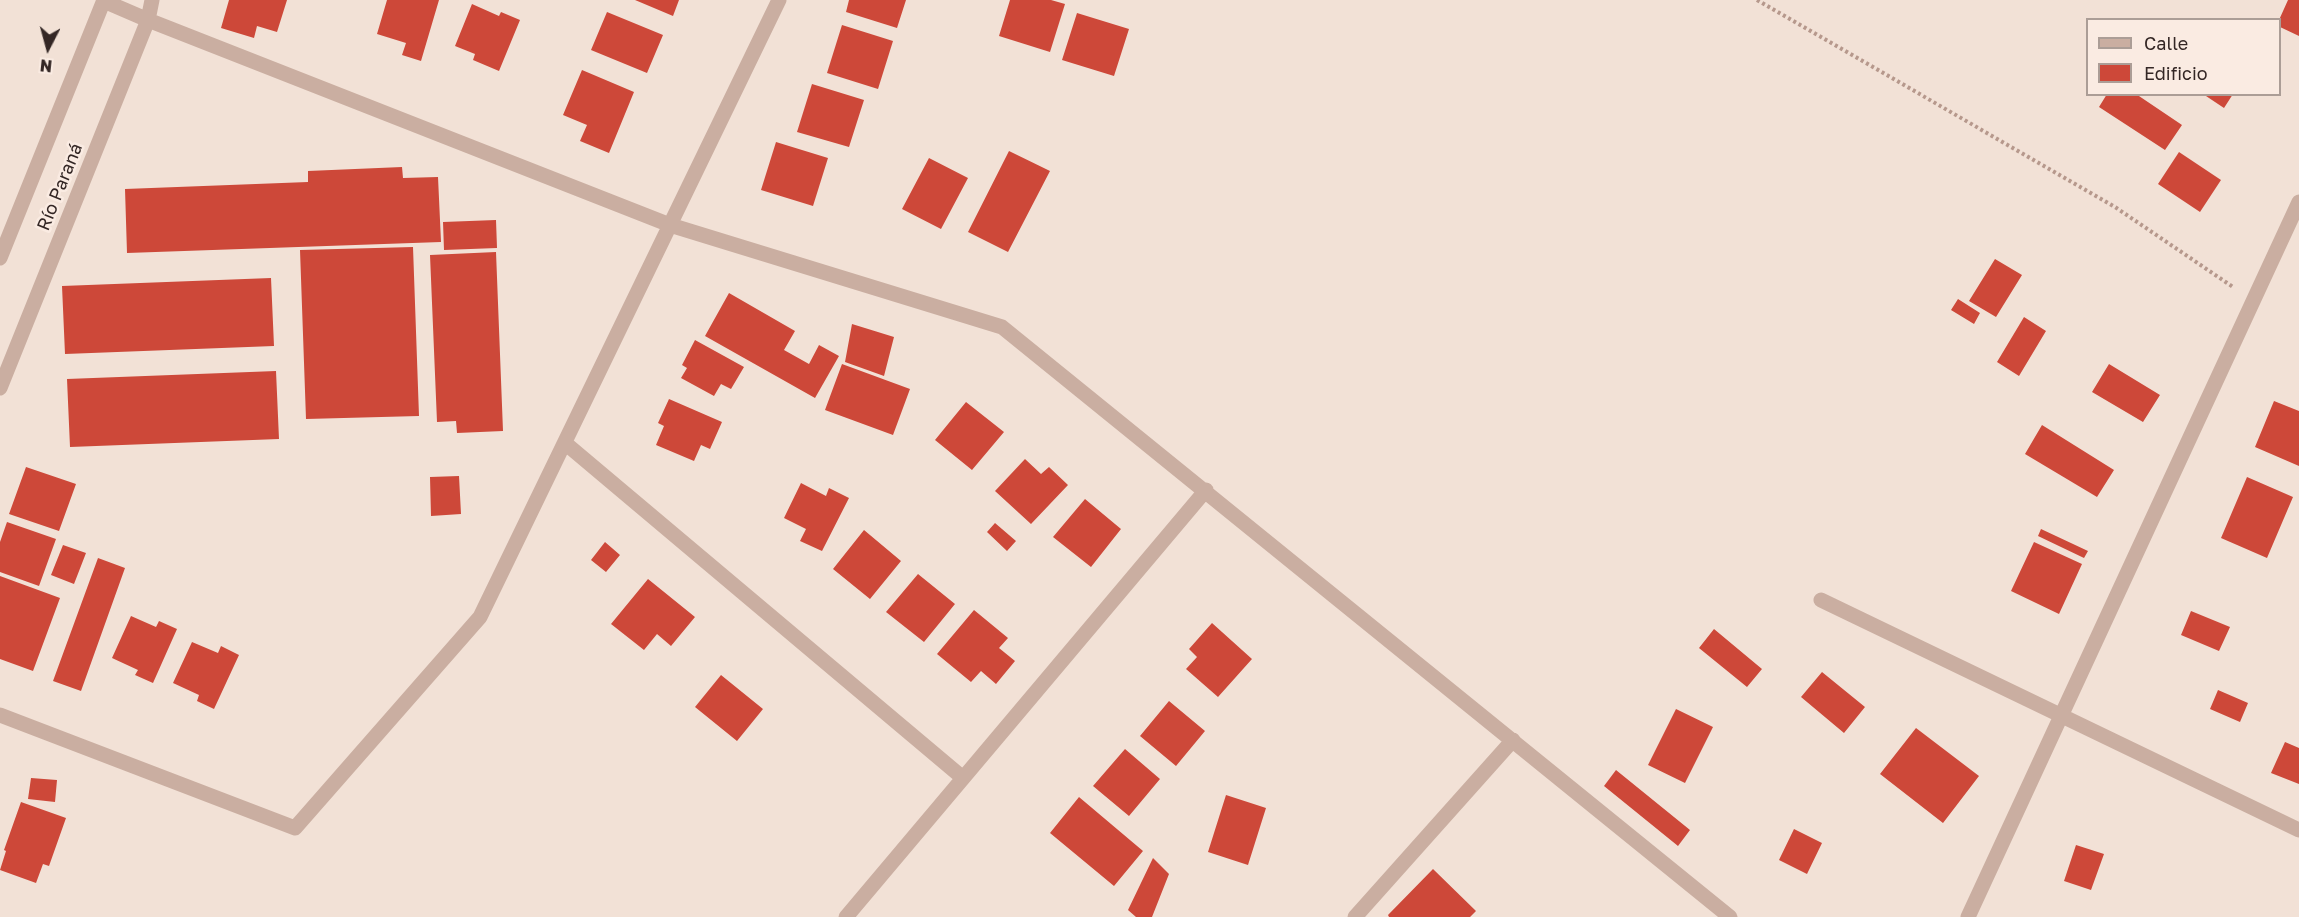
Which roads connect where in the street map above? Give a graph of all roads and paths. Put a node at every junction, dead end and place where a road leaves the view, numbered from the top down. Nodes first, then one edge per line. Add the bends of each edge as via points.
1 (104, 0) edge
2 (152, 0) edge
3 (779, 0) edge
4 (1757, 0) edge
5 (148, 20) junction
6 (2299, 201) edge
7 (670, 225) junction
8 (0, 258) edge
9 (2253, 300) junction
10 (0, 388) edge
11 (565, 443) junction
12 (1206, 490) junction
13 (1821, 600) dead end
14 (2061, 714) junction
15 (0, 715) edge
16 (1513, 740) junction
17 (963, 778) junction
18 (2299, 830) edge
19 (851, 915) edge
20 (1355, 917) edge
21 (1730, 917) edge
22 (1968, 917) edge

1 - 5 street
1 - 8 street, Río Paraná
2 - 5 street, Río Paraná
3 - 7 street
4 - 9 path via 2115,207
5 - 7 street
5 - 10 street, Río Paraná
6 - 9 street
7 - 11 street
7 - 12 street via 1002,327
9 - 14 street
11 - 15 street via 480,617 295,828
11 - 17 street
12 - 16 street
12 - 17 street
13 - 14 street
14 - 18 street
14 - 22 street
16 - 20 street
16 - 21 street
17 - 19 street

